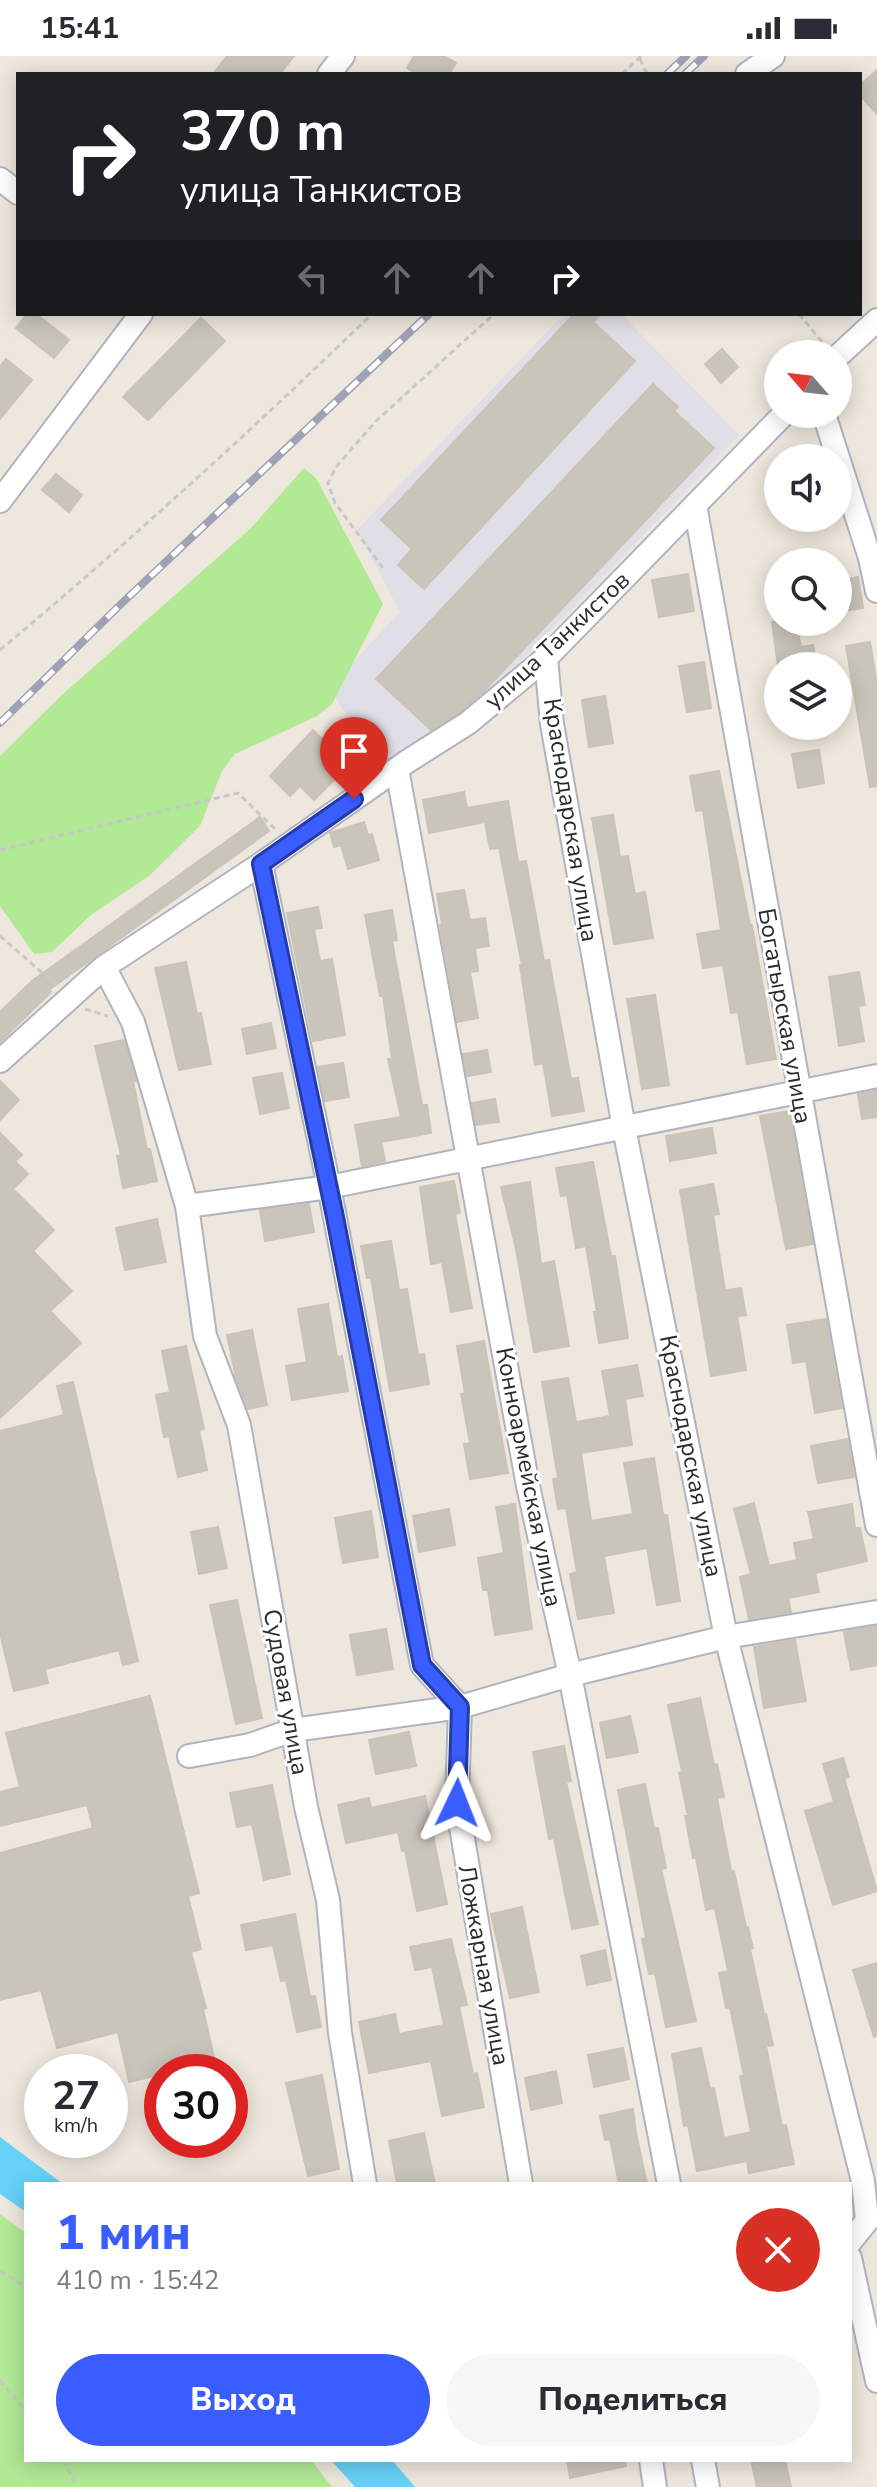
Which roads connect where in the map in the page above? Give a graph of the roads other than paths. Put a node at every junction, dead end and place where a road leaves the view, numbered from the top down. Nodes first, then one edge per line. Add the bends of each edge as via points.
1 (343, 56) edge
2 (773, 56) edge
3 (331, 72) edge
4 (750, 72) edge
5 (0, 179) edge
6 (16, 191) edge
7 (139, 316) edge
8 (877, 320) edge
9 (850, 340) edge
10 (770, 428) edge
11 (828, 428) edge
12 (0, 501) edge
13 (695, 505) junction
14 (877, 591) edge
15 (546, 658) junction
16 (397, 769) junction
17 (261, 864) junction
18 (104, 967) junction
19 (0, 1061) edge
20 (877, 1076) edge
21 (799, 1094) junction
22 (624, 1128) junction
23 (469, 1158) junction
24 (329, 1187) junction
25 (187, 1206) junction
26 (877, 1525) edge
27 (877, 1612) edge
28 (726, 1637) junction
29 (570, 1675) junction
30 (460, 1707) junction
31 (293, 1730) junction
32 (189, 1756) dead end
33 (365, 2182) edge
34 (521, 2182) edge
35 (669, 2182) edge
36 (865, 2226) edge
37 (852, 2267) edge
38 (877, 2381) edge
39 (651, 2462) edge
40 (703, 2462) edge
41 (707, 2486) edge
42 (655, 2487) edge

1 - 3 street
2 - 4 street
5 - 6 street
7 - 12 street
8 - 9 street
10 - 13 street, улица Танкистов
11 - 14 street
13 - 15 street, улица Танкистов
13 - 21 street, Богатырская улица
15 - 16 street, улица Танкистов via 468,723
15 - 22 street, Краснодарская улица via 552,724
16 - 17 street, улица Танкистов
16 - 23 street, Конноармейская улица
17 - 18 street, улица Танкистов
17 - 24 street
18 - 19 street, улица Танкистов
18 - 25 street, Судовая улица via 133,1022
20 - 21 street
21 - 22 street
21 - 26 street, Богатырская улица
22 - 23 street
22 - 28 street, Краснодарская улица
23 - 24 street
23 - 29 street, Конноармейская улица via 528,1486
24 - 25 street
24 - 30 street via 422,1665
25 - 31 street, Судовая улица via 205,1336 239,1425
27 - 28 street
28 - 29 street
28 - 36 street, Краснодарская улица via 863,2181
29 - 30 street
29 - 35 street, Конноармейская улица
30 - 31 street
30 - 34 street, Ложкарная улица via 457,1803
31 - 32 street via 250,1745
31 - 33 street, Судовая улица via 328,1900 340,2033
37 - 38 street
39 - 42 street
40 - 41 street

